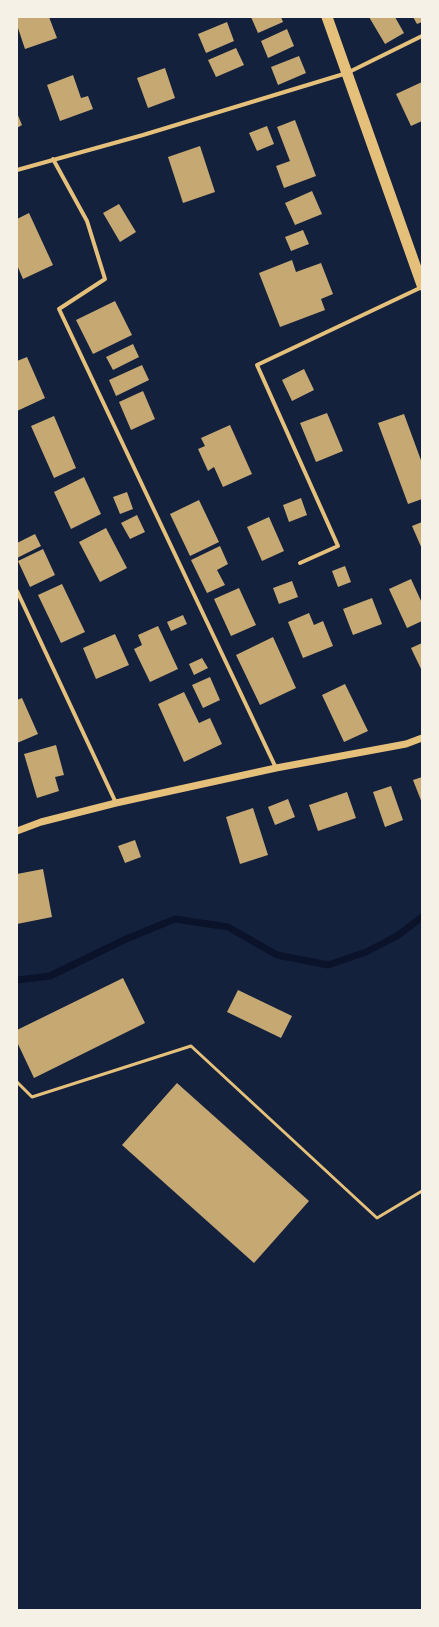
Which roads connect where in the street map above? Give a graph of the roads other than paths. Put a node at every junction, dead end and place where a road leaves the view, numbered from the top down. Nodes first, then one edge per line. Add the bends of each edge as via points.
1 (327, 17) edge
2 (422, 36) edge
3 (347, 73) junction
4 (53, 159) junction
5 (17, 170) edge
6 (422, 286) edge
7 (300, 563) dead end
8 (17, 591) edge
9 (422, 738) edge
10 (276, 768) junction
11 (116, 803) junction
12 (17, 830) edge
13 (17, 1082) edge
14 (422, 1191) edge

1 - 3 highway
2 - 3 street
3 - 4 street via 143,135
3 - 6 highway
4 - 5 street
4 - 10 street via 86,221 104,279 60,309
6 - 7 street via 257,365 338,546
8 - 11 street
9 - 10 street via 406,744
10 - 11 street
11 - 12 street
13 - 14 lane via 32,1097 191,1046 377,1218

